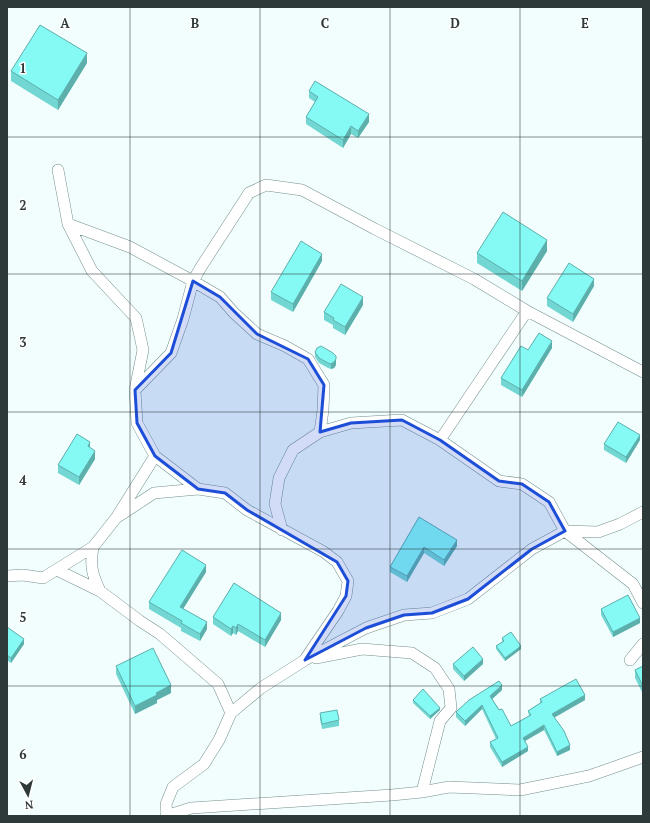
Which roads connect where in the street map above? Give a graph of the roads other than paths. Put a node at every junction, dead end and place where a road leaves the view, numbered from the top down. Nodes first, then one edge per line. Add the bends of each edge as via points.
1 (58, 170) dead end
2 (68, 224) junction
3 (193, 281) junction
4 (527, 311) junction
5 (643, 372) edge
6 (135, 390) junction
7 (320, 432) junction
8 (440, 440) junction
9 (155, 456) junction
10 (198, 489) junction
11 (643, 512) edge
12 (116, 518) junction
13 (282, 530) junction
14 (565, 531) junction
15 (93, 547) junction
16 (57, 570) junction
17 (7, 576) edge
18 (100, 591) junction
19 (643, 603) edge
20 (643, 644) edge
21 (305, 660) junction
22 (630, 660) dead end
23 (231, 713) junction
24 (643, 756) edge
25 (422, 792) junction
26 (167, 816) edge

1 - 2 street
2 - 3 street via 130,247
2 - 6 street via 92,271 136,318 143,350
3 - 4 street via 249,193 266,185 302,190 474,279
3 - 6 street via 171,353
3 - 7 street via 220,297 257,334 308,359 324,385
4 - 5 street
4 - 8 street
6 - 9 street via 137,423
7 - 8 street via 351,423 402,420
7 - 13 street via 293,450 279,478 275,504
8 - 14 street via 499,481 522,484 549,502
9 - 10 street
9 - 12 street
10 - 12 street via 154,493
10 - 13 street via 225,493 246,510
11 - 14 street via 598,532
12 - 15 street
13 - 21 street via 324,552 337,562 348,581 346,596 338,611
14 - 19 street via 633,584
14 - 21 street via 532,549 468,598 432,613 404,615 366,628
15 - 16 street
15 - 18 street via 93,576
16 - 17 street via 43,578
16 - 18 street
18 - 23 street via 160,634 218,684
20 - 22 street
21 - 23 street via 261,688
21 - 25 street via 362,649 412,653 435,668 449,689 451,708 440,721
23 - 26 street via 219,740 204,764 173,787 166,804
24 - 25 street via 589,776 520,790 449,787
25 - 26 street via 191,808

